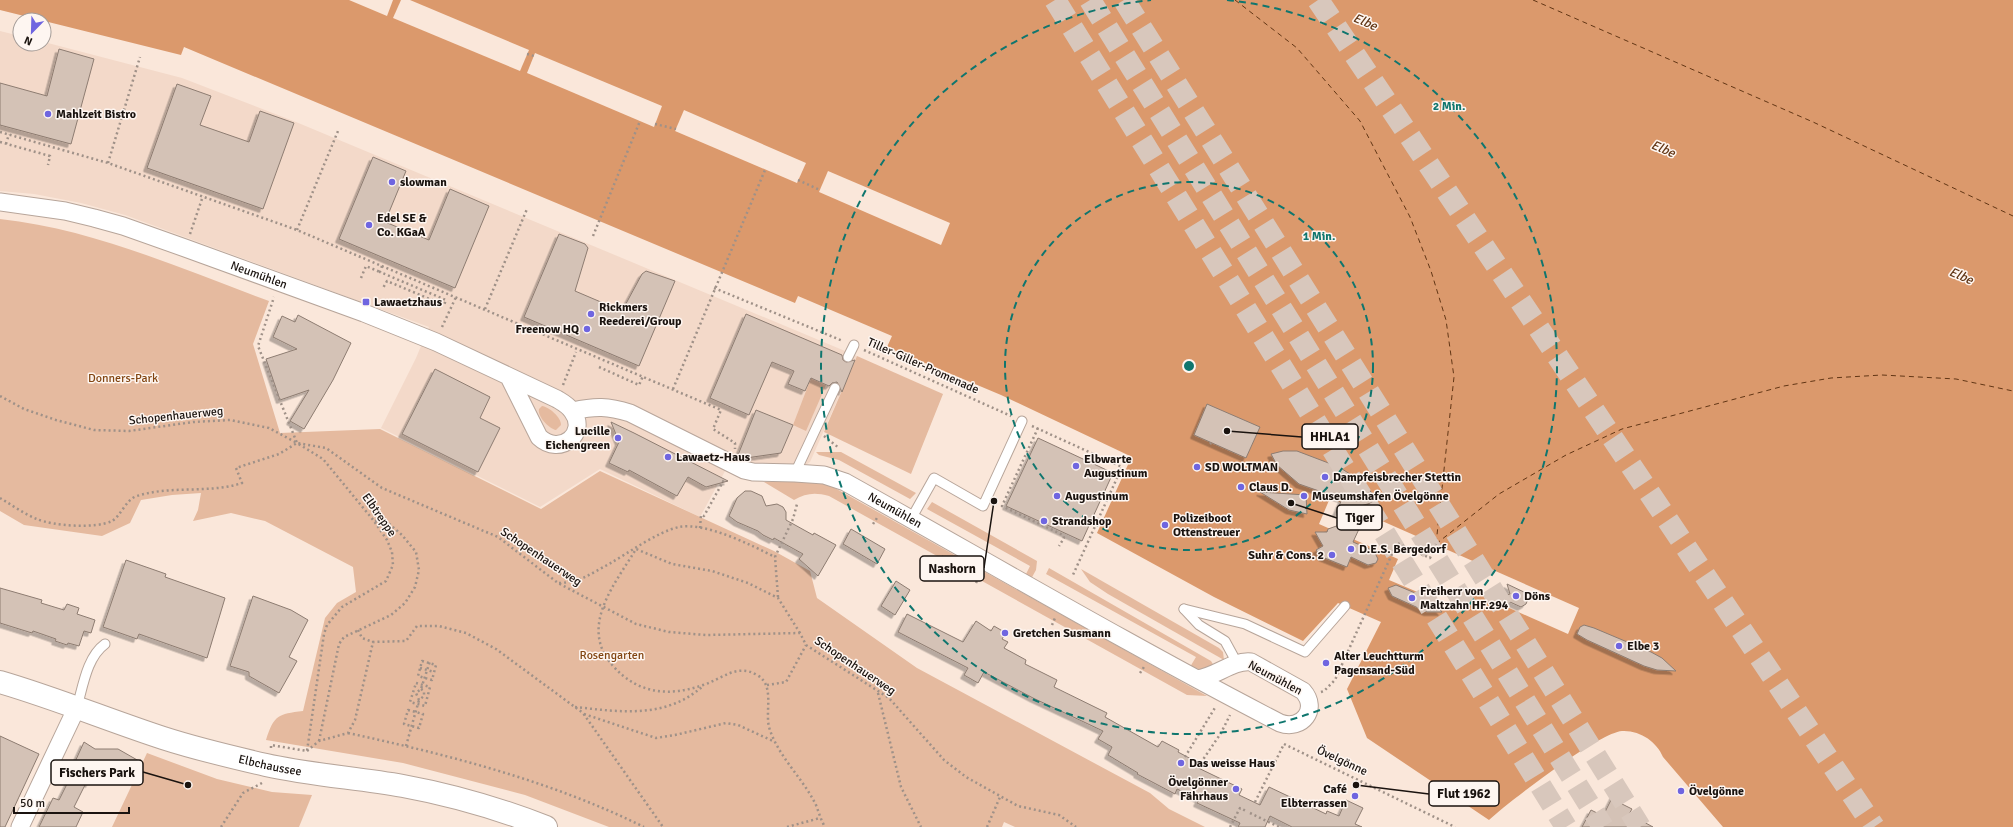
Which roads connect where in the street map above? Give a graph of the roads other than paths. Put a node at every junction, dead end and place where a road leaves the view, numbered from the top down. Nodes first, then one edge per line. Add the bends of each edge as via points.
1 (0, 202) edge
2 (854, 345) road end
3 (848, 357) dead end
4 (510, 377) junction
5 (835, 388) dead end
6 (573, 411) junction
7 (1022, 421) road end
8 (795, 472) junction
9 (911, 519) junction
10 (1345, 606) dead end
11 (106, 644) dead end
12 (1237, 663) junction
13 (1197, 679) junction
14 (0, 682) edge
15 (76, 707) junction
16 (524, 823) edge
17 (20, 827) edge
18 (546, 827) edge

1 - 4 street, Neumühlen via 65,211 123,226 364,313 436,342
2 - 3 lane
4 - 6 street, Neumühlen via 557,399
4 - 6 street via 539,437 544,442 556,446 570,441 577,423
5 - 8 lane
6 - 8 street, Neumühlen via 598,406 613,408 644,418 744,470
7 - 9 lane via 983,506 934,478
8 - 9 street, Neumühlen via 824,475 845,482
9 - 13 street, Neumühlen
10 - 12 lane via 1305,652 1245,624 1184,609 1199,625 1225,641
11 - 15 lane via 97,649 92,658
12 - 13 street, Neumühlen via 1215,675
12 - 13 street, Neumühlen via 1251,662 1303,691 1309,702 1306,718 1294,725 1285,725
14 - 15 main road, Elbchaussee
15 - 16 main road, Elbchaussee via 202,750 310,773 380,782 435,793
15 - 17 street
16 - 18 main road, Elbchaussee

